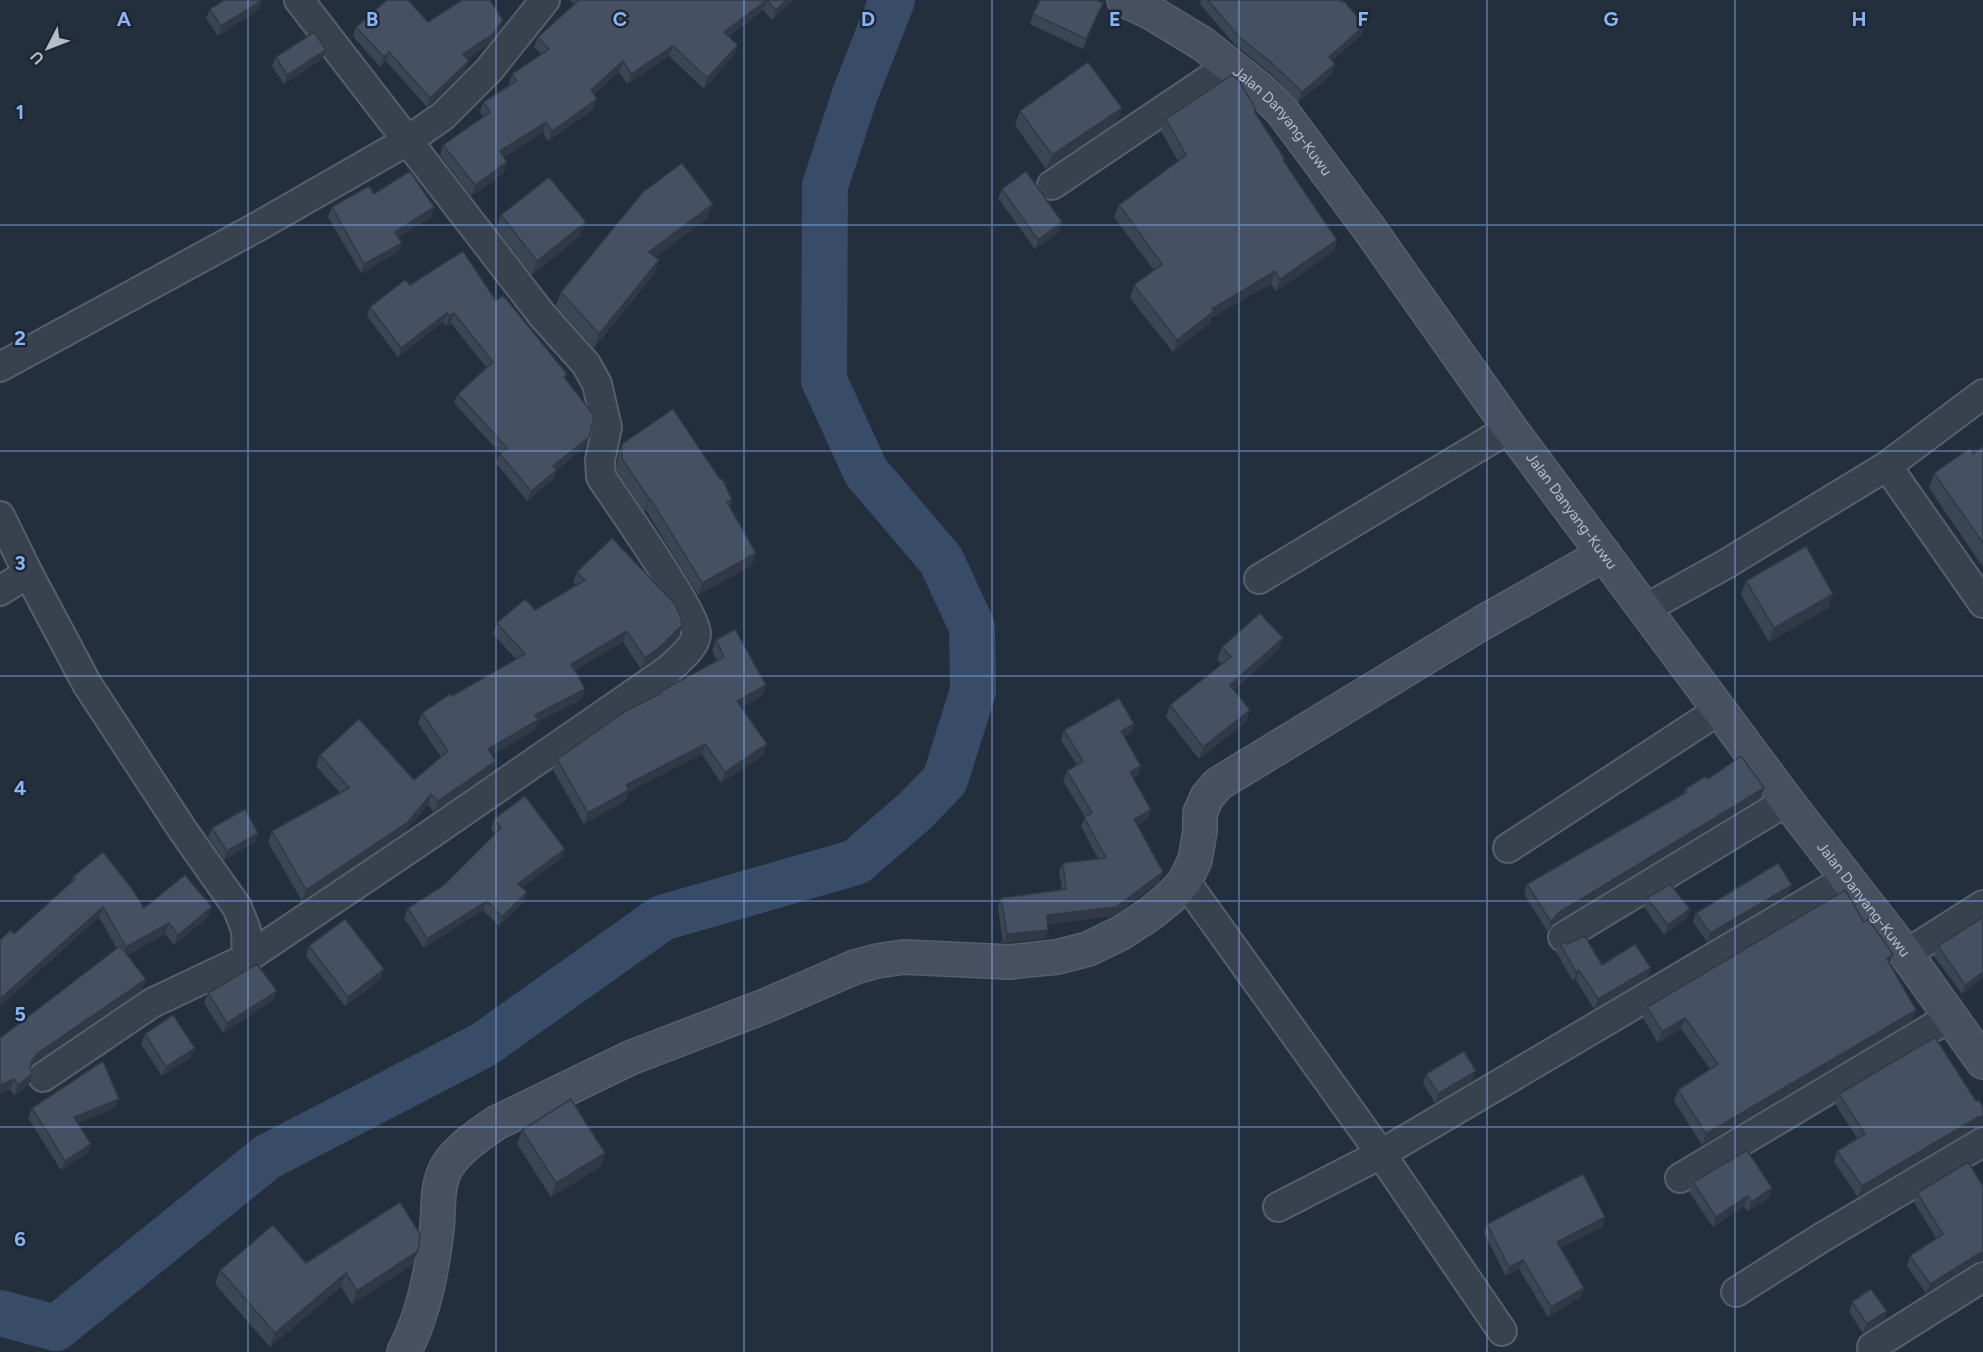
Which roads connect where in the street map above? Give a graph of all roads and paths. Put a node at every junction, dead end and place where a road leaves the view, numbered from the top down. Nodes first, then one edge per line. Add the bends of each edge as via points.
1 (299, 0) edge
2 (545, 0) edge
3 (1124, 0) edge
4 (1230, 64) junction
5 (407, 141) junction
6 (1052, 185) dead end
7 (0, 367) edge
8 (1983, 394) edge
9 (1510, 428) junction
10 (1887, 466) junction
11 (0, 516) edge
12 (1604, 554) junction
13 (28, 573) junction
14 (1259, 579) dead end
15 (0, 591) edge
16 (1983, 603) edge
17 (1645, 609) junction
18 (1719, 710) junction
19 (1786, 801) junction
20 (1508, 848) dead end
21 (1848, 878) junction
22 (1185, 881) junction
23 (1983, 905) edge
24 (1563, 938) dead end
25 (1906, 954) junction
26 (247, 958) junction
27 (1971, 1038) edge
28 (43, 1077) dead end
29 (1983, 1142) edge
30 (1380, 1154) junction
31 (1680, 1178) dead end
32 (1278, 1207) dead end
33 (1983, 1277) edge
34 (1736, 1292) dead end
35 (1502, 1331) dead end
36 (1872, 1347) dead end
37 (404, 1352) edge

1 - 5 street
2 - 5 street via 489,70 443,116
3 - 4 street, Jalan Danyang-Kuwu via 1152,13
4 - 6 street
4 - 9 street, Jalan Danyang-Kuwu via 1281,110
5 - 7 street
5 - 26 street via 542,315 586,364 597,384 607,427 600,460 601,477 678,593 695,625 696,636 668,670
8 - 10 street
9 - 12 street, Jalan Danyang-Kuwu
9 - 14 street
10 - 16 street
10 - 17 street
11 - 13 street
12 - 17 street, Jalan Danyang-Kuwu
12 - 22 street via 1472,629 1218,784 1200,813 1195,860
13 - 15 street
13 - 26 street via 87,684 237,907 246,930
17 - 18 street, Jalan Danyang-Kuwu
18 - 19 street, Jalan Danyang-Kuwu
18 - 20 street
19 - 21 street, Jalan Danyang-Kuwu
19 - 24 street
21 - 25 street, Jalan Danyang-Kuwu
21 - 30 street
22 - 30 street
22 - 37 street via 1150,914 1088,949 1009,962 904,957 855,967 630,1058 496,1123 459,1152 440,1185 431,1269 422,1308
23 - 25 street
25 - 27 street, Jalan Danyang-Kuwu
26 - 28 street via 152,1003
27 - 31 street
29 - 34 street
30 - 32 street
30 - 35 street
33 - 36 street

